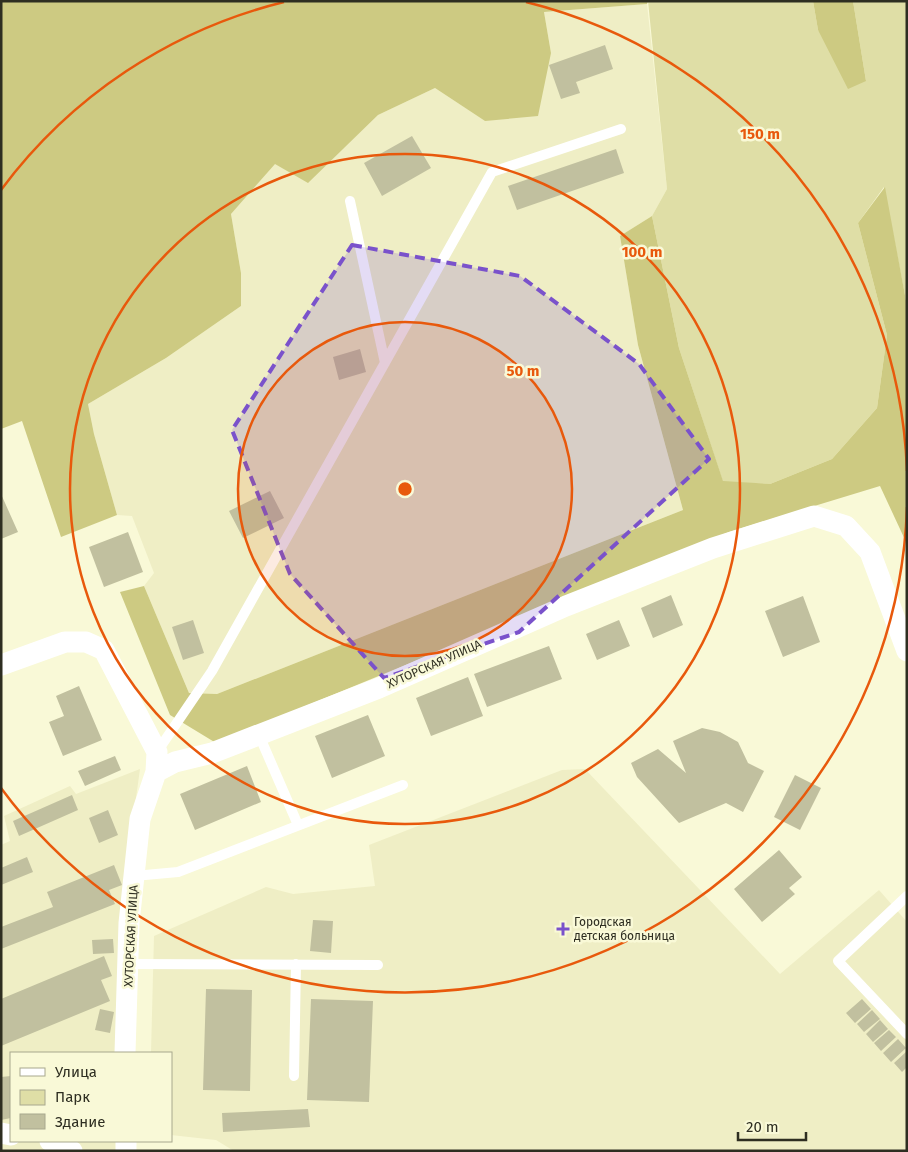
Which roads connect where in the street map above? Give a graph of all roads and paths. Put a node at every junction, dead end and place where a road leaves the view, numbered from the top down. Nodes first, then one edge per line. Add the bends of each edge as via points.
1 (621, 129) dead end
2 (350, 201) dead end
3 (385, 363) junction
4 (907, 651) edge
5 (1, 666) edge
6 (259, 735) junction
7 (156, 762) junction
8 (403, 785) dead end
9 (298, 825) junction
10 (134, 876) junction
11 (907, 896) edge
12 (128, 964) junction
13 (296, 964) junction
14 (378, 965) dead end
15 (907, 1034) edge
16 (125, 1052) edge
17 (294, 1076) dead end
18 (52, 1142) edge
19 (72, 1151) edge

1 - 3 lane via 492,172
2 - 3 lane
3 - 7 lane via 212,672
4 - 6 street, ХУТОРСКАЯ УЛИЦА via 870,552 846,526 814,516 713,548 575,602 379,688
5 - 7 street via 65,642 86,642 104,650
6 - 7 street, ХУТОРСКАЯ УЛИЦА via 212,753 175,762
6 - 9 lane
7 - 10 street, ХУТОРСКАЯ УЛИЦА via 140,819
8 - 9 lane
9 - 10 lane via 178,872
10 - 12 street, ХУТОРСКАЯ УЛИЦА
11 - 15 lane via 838,961
12 - 13 lane
12 - 16 street, ХУТОРСКАЯ УЛИЦА
13 - 14 lane
13 - 17 lane
18 - 19 street

